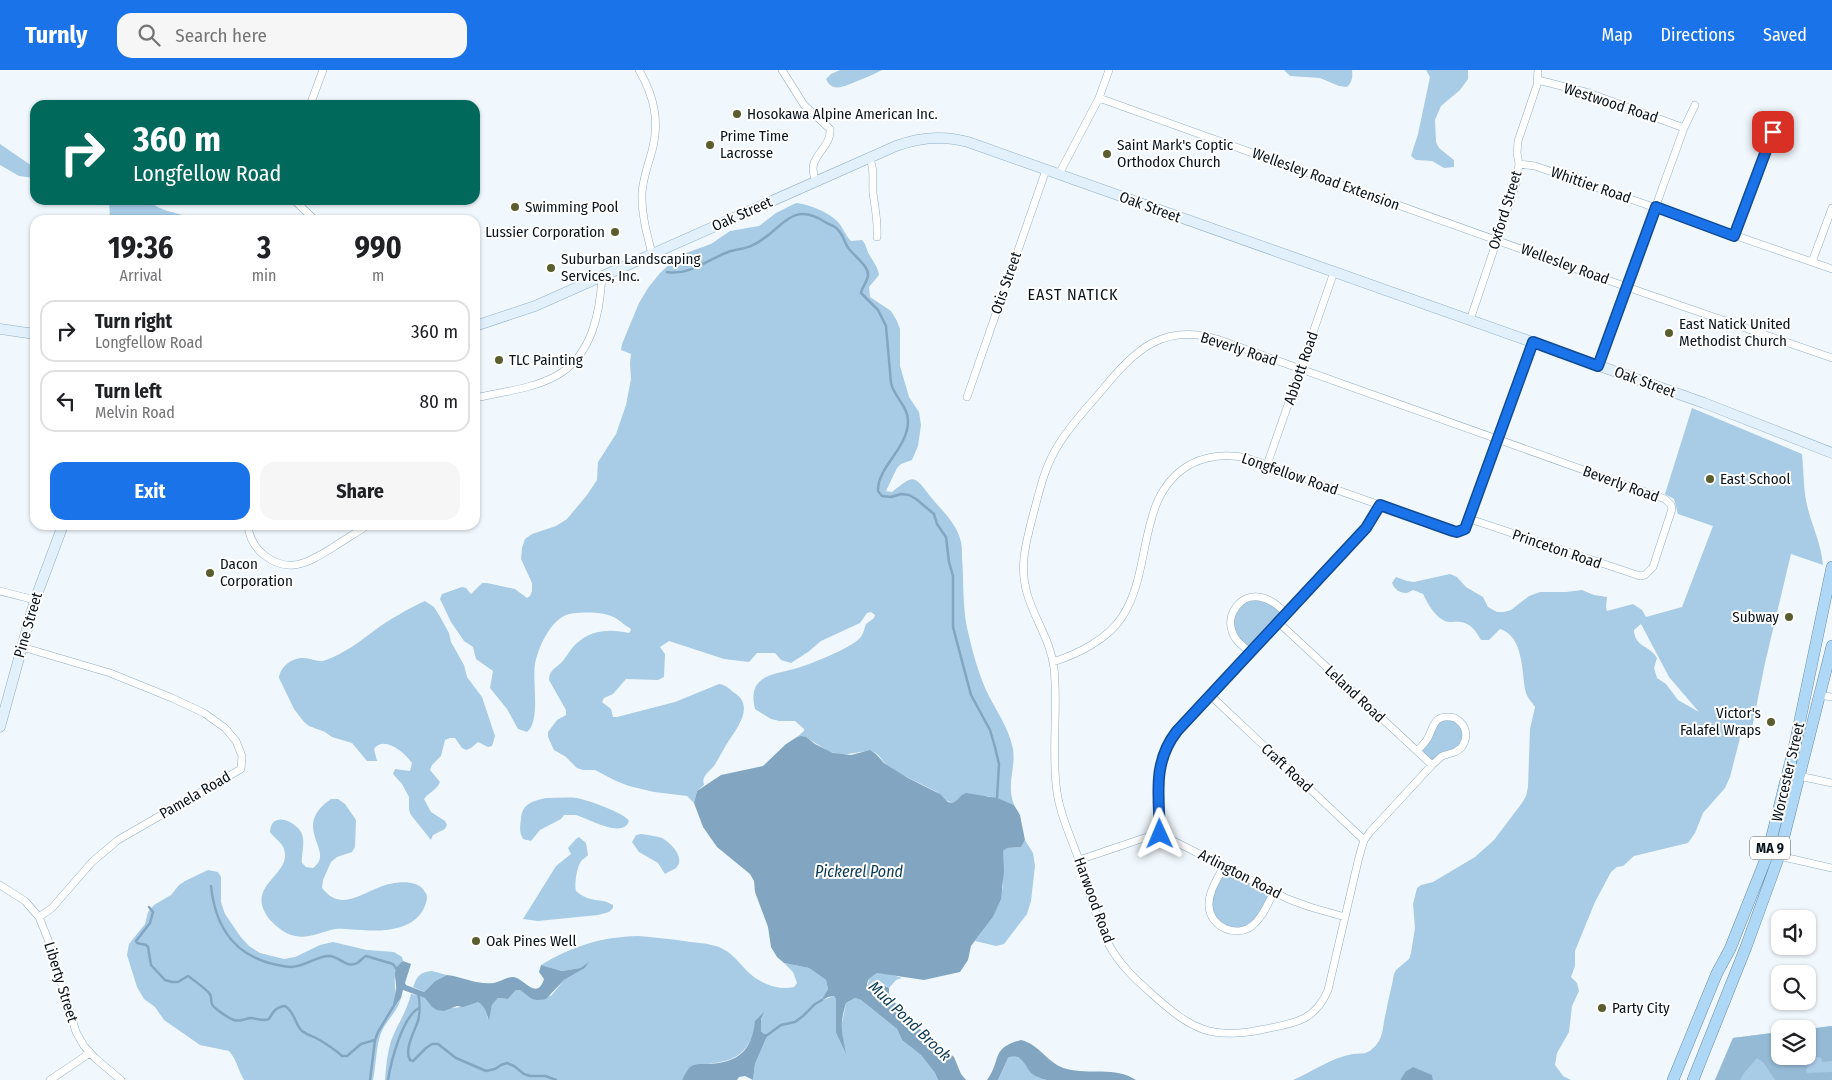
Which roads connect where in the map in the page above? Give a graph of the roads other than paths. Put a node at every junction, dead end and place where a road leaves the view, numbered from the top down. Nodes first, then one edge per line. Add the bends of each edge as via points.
1 (323, 70) edge
2 (638, 70) edge
3 (782, 70) edge
4 (1109, 70) edge
5 (1538, 70) edge
6 (1538, 80) junction
7 (1099, 98) junction
8 (312, 100) edge
9 (1694, 105) dead end
10 (1684, 128) junction
11 (1773, 132) dead end
12 (869, 157) junction
13 (1519, 164) junction
14 (1046, 170) junction
15 (1059, 174) junction
16 (816, 181) junction
17 (299, 205) edge
18 (1656, 207) junction
19 (1832, 208) edge
20 (310, 215) edge
21 (1734, 236) junction
22 (877, 237) dead end
23 (1497, 239) junction
24 (652, 254) junction
25 (1812, 262) junction
26 (1832, 269) edge
27 (1334, 272) junction
28 (602, 276) junction
29 (1627, 287) junction
30 (1470, 320) junction
31 (480, 324) edge
32 (0, 329) edge
33 (30, 333) edge
34 (1533, 342) junction
35 (1832, 358) edge
36 (1598, 366) junction
37 (1300, 370) junction
38 (480, 397) edge
39 (967, 397) dead end
40 (1498, 440) junction
41 (1832, 453) edge
42 (1267, 465) junction
43 (1380, 505) junction
44 (1470, 519) junction
45 (62, 530) edge
46 (249, 530) edge
47 (360, 530) edge
48 (1832, 567) edge
49 (1645, 575) joint
50 (0, 590) edge
51 (34, 600) junction
52 (1286, 613) junction
53 (1278, 622) junction
54 (1832, 646) edge
55 (22, 647) junction
56 (1250, 652) junction
57 (1053, 662) junction
58 (1818, 694) junction
59 (1210, 695) junction
60 (1832, 697) edge
61 (0, 727) edge
62 (1417, 751) junction
63 (1432, 765) junction
64 (1799, 776) junction
65 (1832, 783) edge
66 (1160, 834) junction
67 (1364, 840) junction
68 (1778, 856) junction
69 (1079, 860) junction
70 (1224, 866) junction
71 (1832, 868) edge
72 (0, 885) edge
73 (1274, 892) junction
74 (39, 917) junction
75 (1345, 917) junction
76 (1717, 973) junction
77 (1732, 980) junction
78 (90, 1052) junction
79 (50, 1080) edge
80 (121, 1080) edge
81 (1673, 1080) edge
82 (1693, 1080) edge

1 - 8 street
2 - 24 street via 650,92 656,116 655,137 642,194
3 - 16 street via 804,105 830,129 828,140 813,165
4 - 7 street
5 - 6 street, Oxford Street
6 - 10 street, Westwood Road via 1589,94
6 - 13 street, Oxford Street via 1518,140
7 - 15 street
7 - 23 street, Wellesley Road Extension
9 - 10 street
10 - 18 street
11 - 21 street
12 - 14 main road, Oak Street via 907,142 948,138
12 - 16 main road, Oak Street
12 - 22 street via 873,169
13 - 18 street, Whittier Road via 1535,166
13 - 23 street, Oxford Street via 1516,184
14 - 15 main road, Oak Street
14 - 39 street, Otis Street
15 - 27 main road, Oak Street
16 - 24 main road, Oak Street
17 - 20 street
18 - 21 street, Whittier Road
18 - 29 street
19 - 25 street
21 - 25 street, Whittier Road
23 - 29 street, Wellesley Road
23 - 30 street, Oxford Street
24 - 28 main road, Oak Street
25 - 26 street, Whittier Road
27 - 30 main road, Oak Street
27 - 37 street, Abbott Road
28 - 31 main road, Oak Street via 518,312
28 - 38 street via 595,324 571,364 556,376 540,382
29 - 35 street, Wellesley Road
29 - 36 street
30 - 34 main road, Oak Street
32 - 33 main road
34 - 36 main road, Oak Street
34 - 40 street
36 - 41 main road, Oak Street
37 - 40 street, Beverly Road
37 - 42 street, Abbott Road
37 - 57 street, Beverly Road via 1217,340 1189,334 1153,342 1121,367 1065,434 1054,452 1042,482 1025,549 1023,576 1026,593
40 - 44 street
40 - 49 street, Beverly Road via 1665,499 1671,505 1672,513 1653,567
42 - 43 street, Longfellow Road
42 - 57 street, Longfellow Road via 1247,458 1220,456 1195,462 1172,478 1155,506 1133,594 1121,619 1101,638
43 - 44 street, Longfellow Road via 1453,531 1465,529
43 - 52 street via 1366,528
44 - 49 street, Princeton Road via 1636,576
45 - 51 main road, Pine Street
46 - 47 street via 255,546 273,561 287,565 301,564 314,558
48 - 76 highway, Worcester Street / MA 9 via 1775,830 1753,895
50 - 51 street
51 - 55 main road, Pine Street
52 - 53 street
52 - 56 street via 1270,600 1258,597 1239,604 1232,614 1232,632
53 - 56 street
53 - 62 street, Leland Road
54 - 58 highway, Worcester Street / MA 9
55 - 61 main road, Pine Street
55 - 74 street, Pamela Road via 97,668 194,708 225,728 242,756 241,768 109,847 52,908
56 - 59 street
57 - 69 street, Harwood Road via 1056,783
58 - 60 street
58 - 64 highway, Worcester Street / MA 9
59 - 66 street via 1177,731 1163,752 1159,776
59 - 67 street, Craft Road
62 - 63 street, Leland Road
62 - 63 street, Harwood Road via 1437,720 1446,717 1459,721 1466,730 1464,745
63 - 67 street, Harwood Road
64 - 65 street
64 - 68 highway, Worcester Street / MA 9
66 - 69 street
66 - 70 street, Arlington Road
67 - 75 street, Harwood Road
68 - 71 street
68 - 77 highway, Worcester Street / MA 9
69 - 75 street, Harwood Road via 1104,934 1126,969 1180,1018 1216,1033 1245,1034 1288,1025 1314,1013 1328,990
70 - 73 street, Arlington Road
70 - 73 street via 1209,900 1213,918 1221,926 1234,930 1251,927
72 - 74 street, Liberty Street via 25,901
73 - 75 street, Arlington Road
74 - 78 street, Liberty Street via 73,1023 80,1040
76 - 77 highway
76 - 81 highway, Worcester Street / MA 9
77 - 82 highway, Worcester Street / MA 9
78 - 79 street
78 - 80 street, Liberty Street

